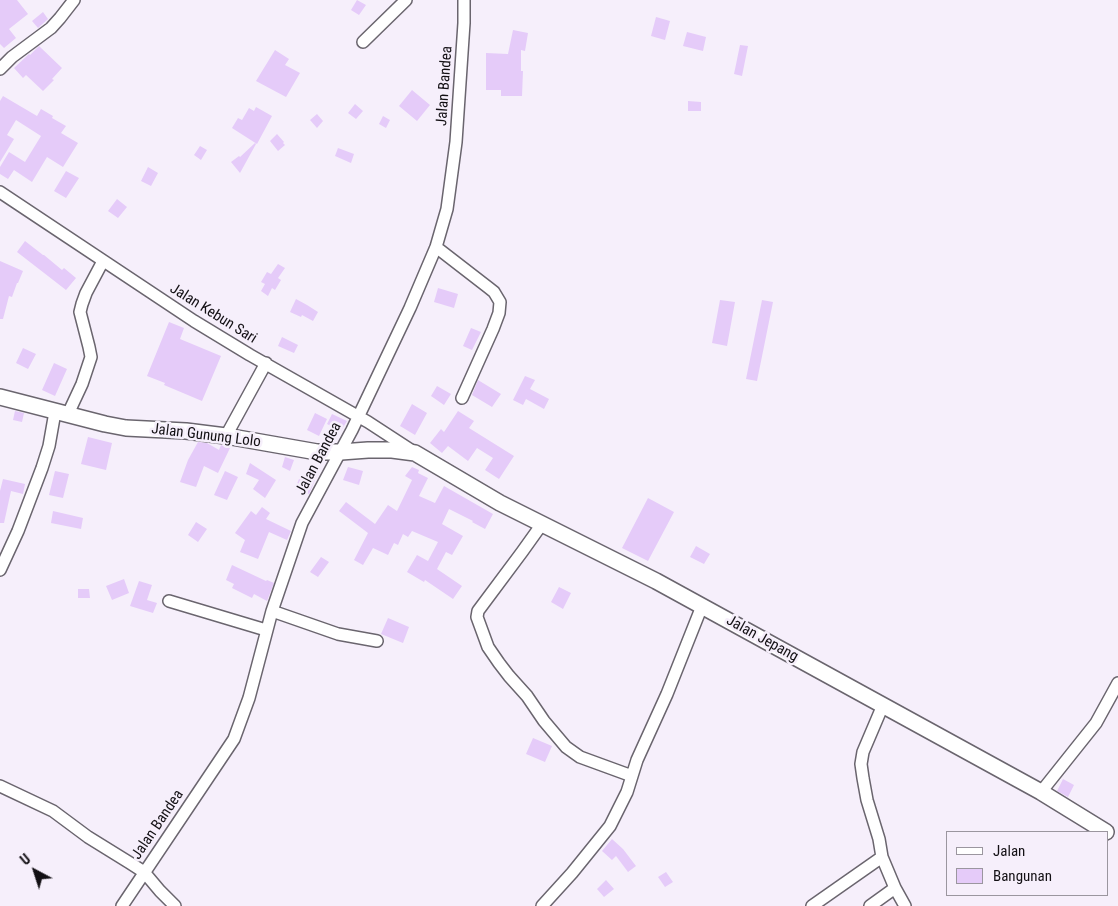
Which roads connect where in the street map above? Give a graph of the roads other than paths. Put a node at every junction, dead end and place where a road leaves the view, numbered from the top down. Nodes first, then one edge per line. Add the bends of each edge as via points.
1 (74, 0) edge
2 (406, 0) edge
3 (464, 0) edge
4 (363, 42) dead end
5 (0, 69) edge
6 (0, 192) edge
7 (436, 247) junction
8 (103, 261) junction
9 (266, 363) junction
10 (0, 397) edge
11 (462, 398) dead end
12 (62, 413) junction
13 (358, 416) junction
14 (226, 436) junction
15 (340, 452) junction
16 (415, 453) junction
17 (542, 524) junction
18 (0, 570) edge
19 (169, 601) dead end
20 (702, 606) junction
21 (272, 611) junction
22 (266, 630) junction
23 (377, 641) dead end
24 (1118, 683) edge
25 (883, 705) junction
26 (632, 776) junction
27 (0, 786) edge
28 (1041, 792) junction
29 (1103, 831) edge
30 (882, 857) junction
31 (144, 872) junction
32 (895, 888) junction
33 (122, 906) edge
34 (175, 906) edge
35 (542, 906) edge
36 (812, 906) edge
37 (870, 906) edge
38 (905, 906) edge

1 - 5 street via 51,28
2 - 4 street
3 - 7 street, Jalan Bandea via 456,142 446,209
6 - 8 street, Jalan Kebun Sari
7 - 11 street via 490,288 500,302 494,329
7 - 13 street, Jalan Bandea
8 - 9 street, Jalan Kebun Sari via 194,321
8 - 12 street via 80,312 91,357 82,384
9 - 13 street, Jalan Kebun Sari
9 - 14 street
10 - 12 street, Jalan Gunung Lolo
12 - 14 street, Jalan Gunung Lolo via 126,428
12 - 18 street
13 - 15 street, Jalan Bandea
13 - 16 street, Jalan Kebun Sari
14 - 15 street, Jalan Gunung Lolo via 317,452
15 - 16 street, Jalan Gunung Lolo via 377,449
15 - 21 street, Jalan Bandea via 302,523
16 - 17 street, Jalan Jepang
17 - 20 street, Jalan Jepang
17 - 26 street via 478,610 482,632 499,663 566,747 580,757
19 - 22 street
20 - 25 street, Jalan Jepang
20 - 26 street
21 - 22 street, Jalan Bandea
21 - 23 street via 338,634
22 - 31 street, Jalan Bandea via 244,714 234,738
24 - 28 street via 1096,723
25 - 28 street, Jalan Jepang
25 - 30 street via 866,743 861,764
26 - 35 street via 610,826
27 - 31 street via 53,811
28 - 29 street, Jalan Jepang
30 - 32 street
30 - 36 street
31 - 33 street, Jalan Bandea
31 - 34 street
32 - 37 street
32 - 38 street

